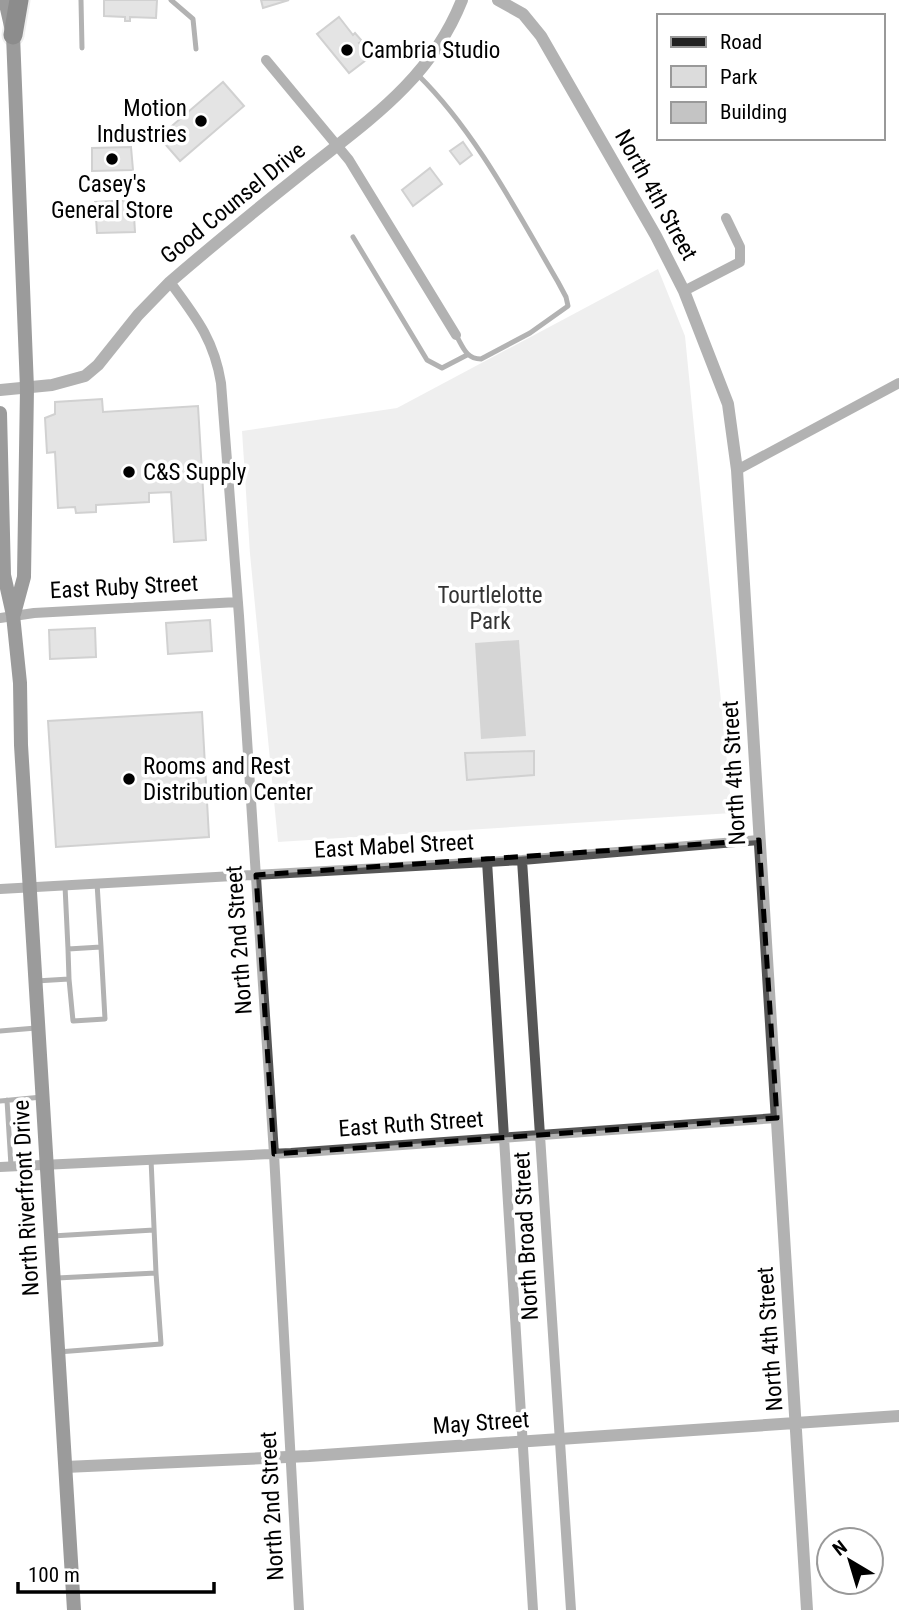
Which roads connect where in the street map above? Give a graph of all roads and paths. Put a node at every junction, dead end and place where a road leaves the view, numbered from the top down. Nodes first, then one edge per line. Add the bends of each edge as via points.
1 (5, 0) edge
2 (19, 0) edge
3 (81, 0) edge
4 (172, 0) edge
5 (461, 0) edge
6 (499, 0) edge
7 (13, 35) junction
8 (82, 48) dead end
9 (196, 49) dead end
10 (266, 60) dead end
11 (418, 75) junction
12 (337, 145) junction
13 (726, 218) dead end
14 (353, 237) dead end
15 (170, 282) junction
16 (684, 291) junction
17 (456, 335) joint
18 (467, 355) junction
19 (899, 383) edge
20 (27, 388) junction
21 (0, 390) edge
22 (0, 412) edge
23 (737, 470) junction
24 (1, 491) edge
25 (238, 602) junction
26 (7, 616) edge
27 (759, 840) junction
28 (522, 860) junction
29 (487, 861) junction
30 (256, 875) junction
31 (97, 883) junction
32 (65, 885) junction
33 (31, 887) junction
34 (0, 888) edge
35 (101, 947) junction
36 (68, 950) junction
37 (69, 979) junction
38 (36, 981) junction
39 (39, 1028) junction
40 (0, 1031) edge
41 (43, 1097) junction
42 (4, 1101) edge
43 (777, 1118) junction
44 (541, 1135) junction
45 (504, 1138) junction
46 (274, 1154) junction
47 (151, 1159) junction
48 (47, 1163) junction
49 (5, 1166) edge
50 (154, 1230) junction
51 (51, 1236) junction
52 (156, 1273) junction
53 (54, 1278) junction
54 (58, 1352) junction
55 (899, 1416) edge
56 (797, 1422) junction
57 (559, 1440) junction
58 (523, 1441) junction
59 (290, 1457) junction
60 (65, 1467) junction
61 (74, 1610) edge
62 (299, 1610) edge
63 (533, 1610) edge
64 (570, 1610) edge
65 (807, 1610) edge

1 - 7 main road, North Riverfront Drive
2 - 7 highway
3 - 8 lane
4 - 9 lane via 193,19
5 - 11 street, Good Counsel Drive via 443,39
6 - 16 street, North 4th Street via 523,14 541,36
7 - 20 main road, North Riverfront Drive
10 - 12 street
11 - 12 street, Good Counsel Drive
11 - 18 lane via 443,99 498,181 568,306 489,356 473,359
12 - 15 street, Good Counsel Drive
12 - 17 street
13 - 16 street via 740,247 740,262
14 - 18 lane via 427,360 442,368
15 - 20 street, Good Counsel Drive via 85,376
15 - 25 street, North 2nd Street via 199,321 217,360
16 - 23 street, North 4th Street via 728,404
17 - 18 lane
19 - 23 street
20 - 21 street, Good Counsel Drive
20 - 26 main road, North Riverfront Drive via 24,577
22 - 24 main road, North Riverfront Drive
23 - 27 street, North 4th Street
24 - 26 main road, North Riverfront Drive
25 - 26 street, East Ruby Street
25 - 30 street, North 2nd Street
26 - 33 main road, North Riverfront Drive via 20,683
27 - 28 street, East Mabel Street
27 - 43 street, North 4th Street
28 - 29 street, East Mabel Street
28 - 44 street, North Broad Street
29 - 30 street, East Mabel Street
29 - 45 street, North Broad Street
30 - 31 street, East Mabel Street
30 - 46 street, North 2nd Street
31 - 32 street, East Mabel Street
31 - 35 lane
32 - 33 street, East Mabel Street
32 - 36 lane
33 - 34 street, East Mabel Street
33 - 38 main road, North Riverfront Drive
35 - 36 lane
35 - 37 lane via 105,1019 73,1021
36 - 37 lane
37 - 38 lane
38 - 39 main road, North Riverfront Drive
39 - 40 lane
39 - 41 main road, North Riverfront Drive
41 - 42 lane
41 - 48 main road, North Riverfront Drive
42 - 49 lane
43 - 44 street, East Ruth Street
43 - 56 street, North 4th Street
44 - 45 street, East Ruth Street
44 - 57 street, North Broad Street
45 - 46 street, East Ruth Street
45 - 58 street, North Broad Street
46 - 47 street, East Ruth Street
46 - 59 street, North 2nd Street
47 - 48 street, East Ruth Street
47 - 50 lane
48 - 49 street, East Ruth Street
48 - 51 main road, North Riverfront Drive
50 - 51 lane
50 - 52 lane
51 - 53 main road, North Riverfront Drive
52 - 53 lane
52 - 54 lane via 162,1344
53 - 54 main road, North Riverfront Drive
54 - 60 main road, North Riverfront Drive
55 - 56 street, May Street
56 - 57 street, May Street
56 - 65 street, North 4th Street
57 - 58 street, May Street
57 - 64 street, North Broad Street
58 - 59 street, May Street
58 - 63 street, North Broad Street
59 - 60 street, May Street
59 - 62 street, North 2nd Street
60 - 61 main road, North Riverfront Drive

